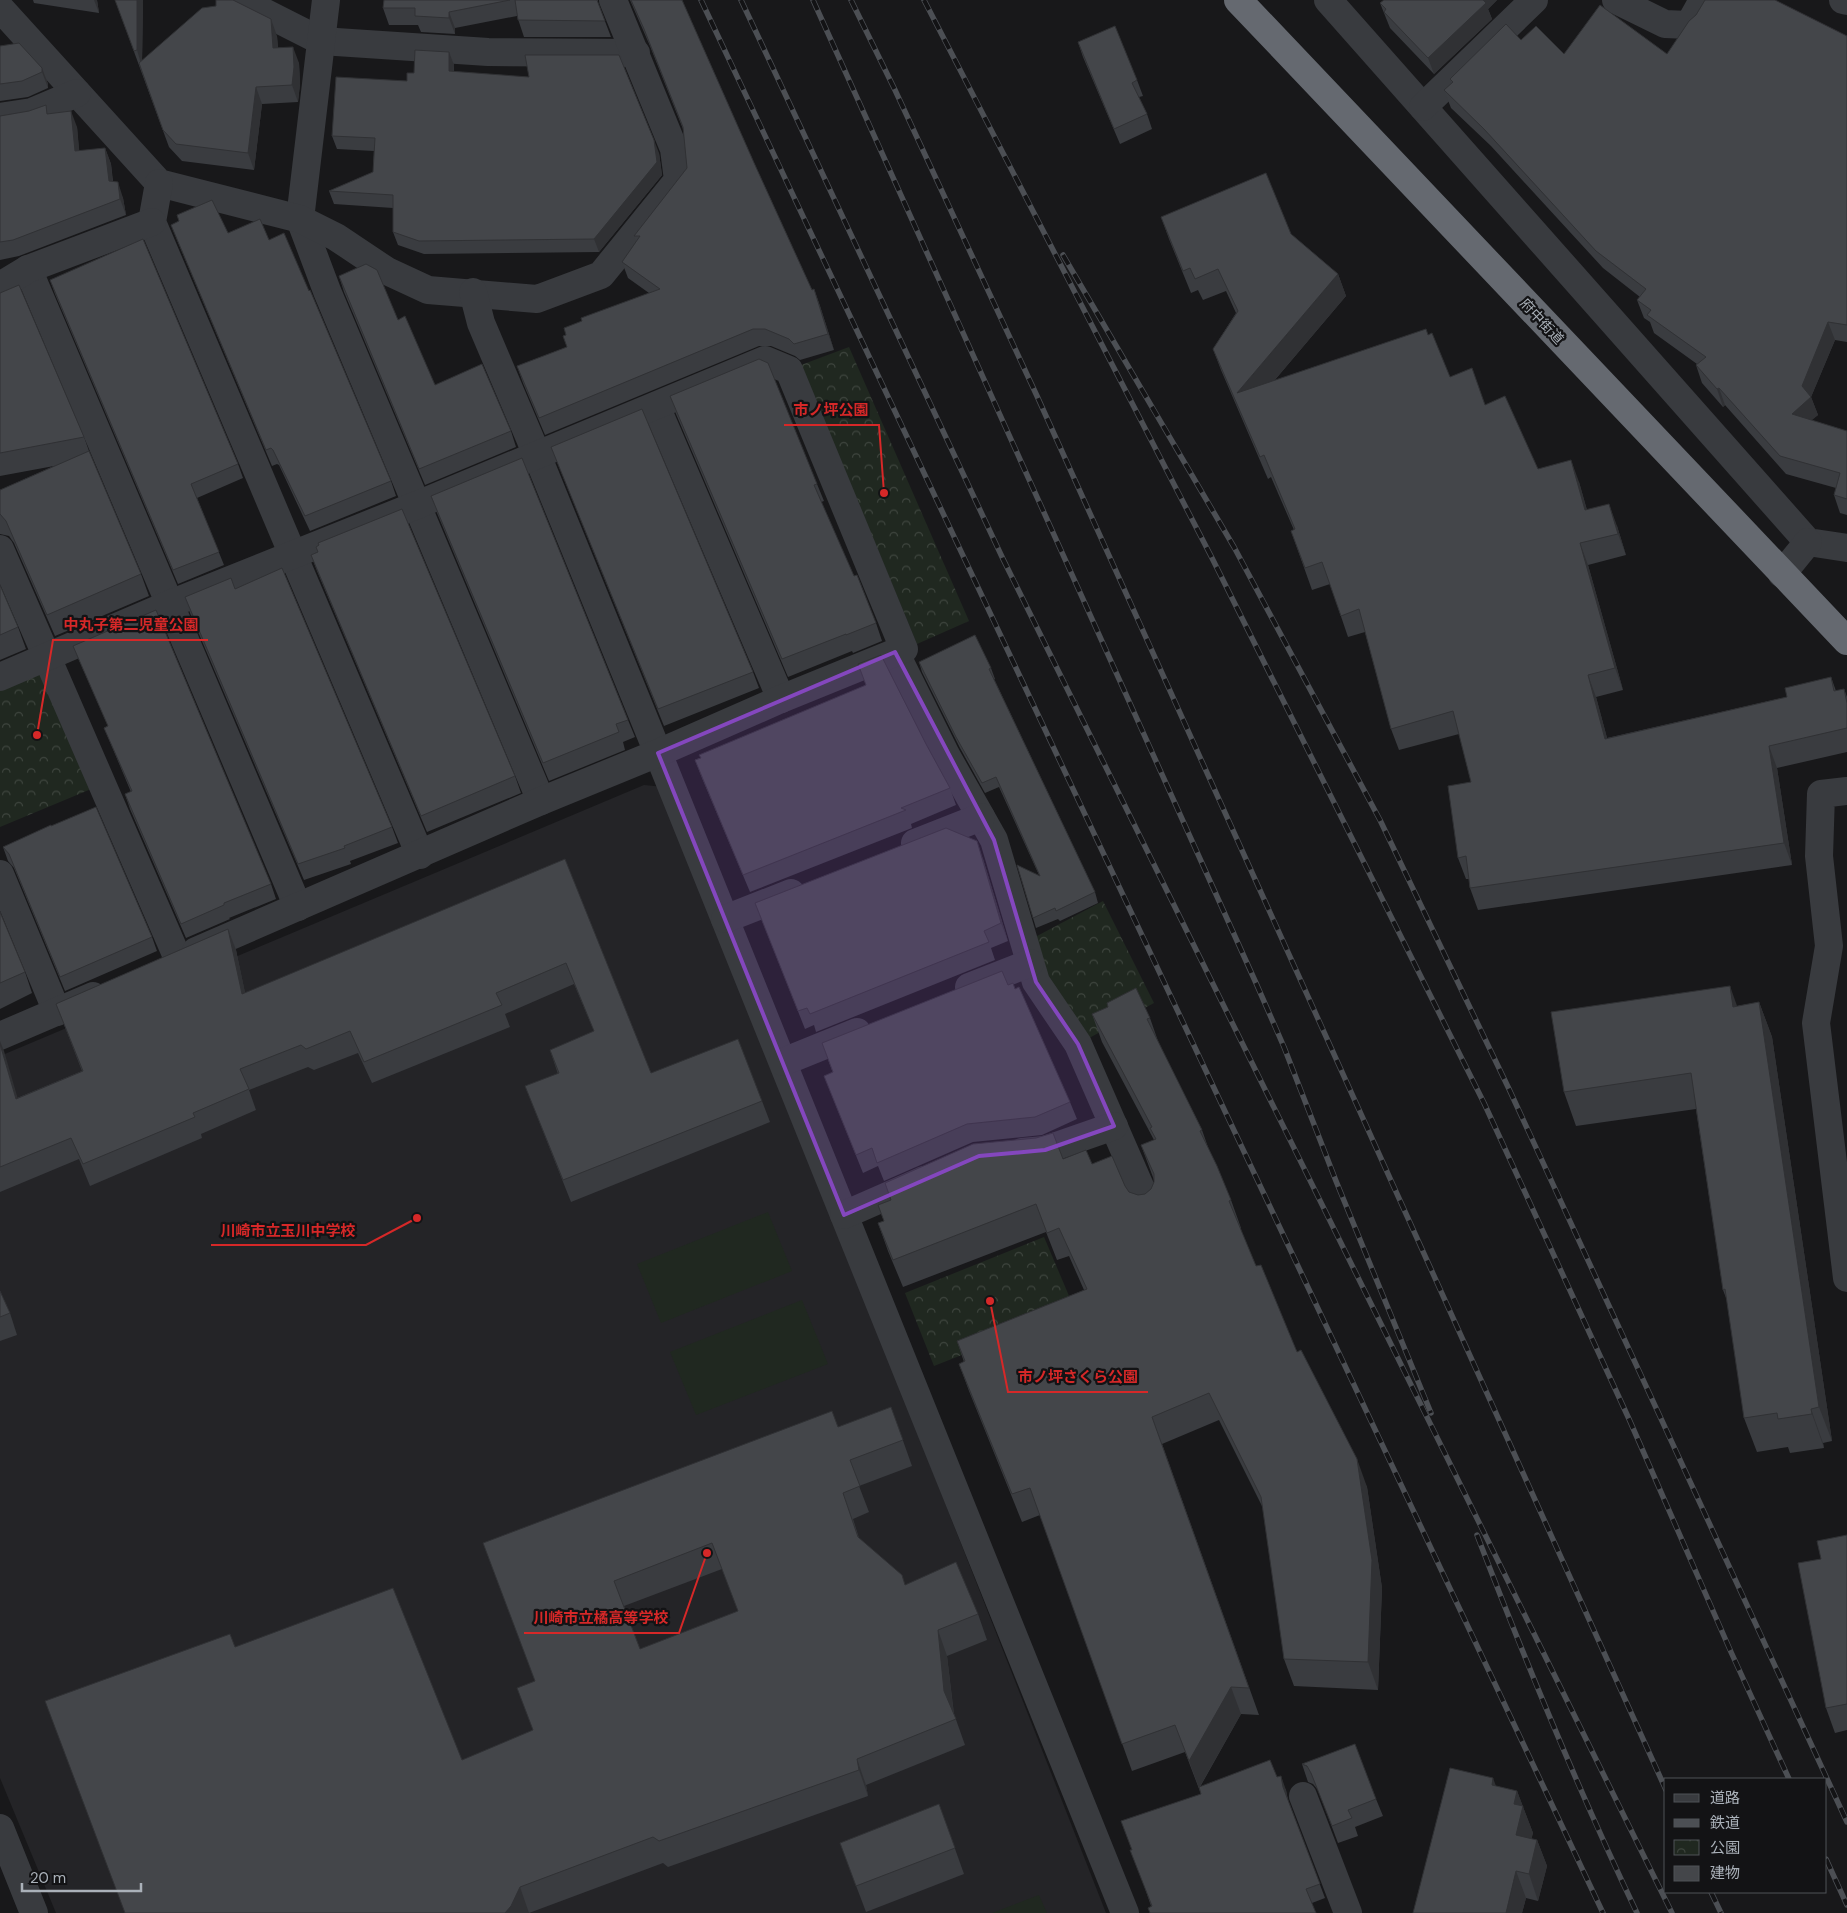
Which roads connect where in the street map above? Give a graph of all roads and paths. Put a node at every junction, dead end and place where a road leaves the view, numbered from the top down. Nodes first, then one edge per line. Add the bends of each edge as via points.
1 (240, 0) edge
2 (326, 0) edge
3 (613, 0) edge
4 (1238, 0) edge
5 (1328, 0) edge
6 (1534, 0) edge
7 (1616, 0) edge
8 (1703, 0) edge
9 (1843, 0) edge
10 (1847, 1) edge
11 (0, 8) edge
12 (321, 41) junction
13 (636, 53) junction
14 (77, 93) junction
15 (1423, 107) junction
16 (0, 117) edge
17 (159, 183) junction
18 (300, 219) junction
19 (152, 222) junction
20 (28, 269) junction
21 (0, 286) edge
22 (473, 292) junction
23 (656, 406) junction
24 (537, 455) junction
25 (417, 505) junction
26 (1808, 542) junction
27 (1847, 548) edge
28 (0, 549) edge
29 (293, 555) junction
30 (1782, 574) junction
31 (170, 604) junction
32 (1847, 641) edge
33 (899, 651) junction
34 (47, 656) junction
35 (0, 677) edge
36 (781, 698) junction
37 (658, 753) junction
38 (1847, 791) edge
39 (541, 801) junction
40 (980, 817) junction
41 (889, 853) edge
42 (420, 855) junction
43 (0, 874) edge
44 (816, 882) edge
45 (298, 907) junction
46 (725, 919) junction
47 (178, 959) junction
48 (1030, 963) junction
49 (152, 970) edge
50 (118, 985) edge
51 (948, 996) edge
52 (57, 1012) junction
53 (884, 1022) edge
54 (0, 1036) edge
55 (782, 1062) junction
56 (1114, 1126) junction
57 (998, 1154) edge
58 (943, 1172) edge
59 (1149, 1207) edge
60 (844, 1215) junction
61 (1847, 1278) edge
62 (1303, 1796) dead end
63 (0, 1828) edge
64 (34, 1913) edge
65 (1124, 1913) edge
66 (1348, 1913) edge

1 - 12 street
2 - 12 street
3 - 13 street
4 - 30 highway, 府中街道
5 - 15 street
6 - 15 street
7 - 8 street via 1665,24 1689,25
9 - 10 street
11 - 14 street
12 - 13 street via 488,52
12 - 18 street
13 - 22 street via 674,149 678,180 601,275 537,299
14 - 16 street via 32,112
14 - 17 street
15 - 26 street
17 - 18 street
17 - 19 street
18 - 22 street via 336,237 387,271 428,290
18 - 25 street
19 - 20 street
19 - 29 street
20 - 21 street
20 - 31 street
22 - 24 street via 481,323
23 - 24 street
23 - 33 street via 765,360 789,370
23 - 36 street
24 - 25 street
24 - 37 street
25 - 29 street
25 - 39 street
26 - 27 street
26 - 30 street
28 - 34 street
29 - 31 street
29 - 42 street
30 - 32 highway, 府中街道
31 - 34 street
31 - 45 street
33 - 36 street
33 - 40 street via 946,755
34 - 35 street
34 - 47 street
36 - 37 street
37 - 39 street
37 - 46 street
38 - 61 street via 1821,794 1818,856 1829,946 1816,1023
39 - 42 street
40 - 41 street
40 - 48 street via 994,840
42 - 45 street
43 - 52 street
44 - 46 street
45 - 47 street
46 - 55 street
47 - 49 street
48 - 51 street
48 - 56 street via 1036,982 1078,1044
50 - 52 street
52 - 54 street
53 - 55 street
55 - 60 street
56 - 57 street via 1045,1150
56 - 59 street
58 - 60 street
60 - 65 street
62 - 66 street
63 - 64 street

